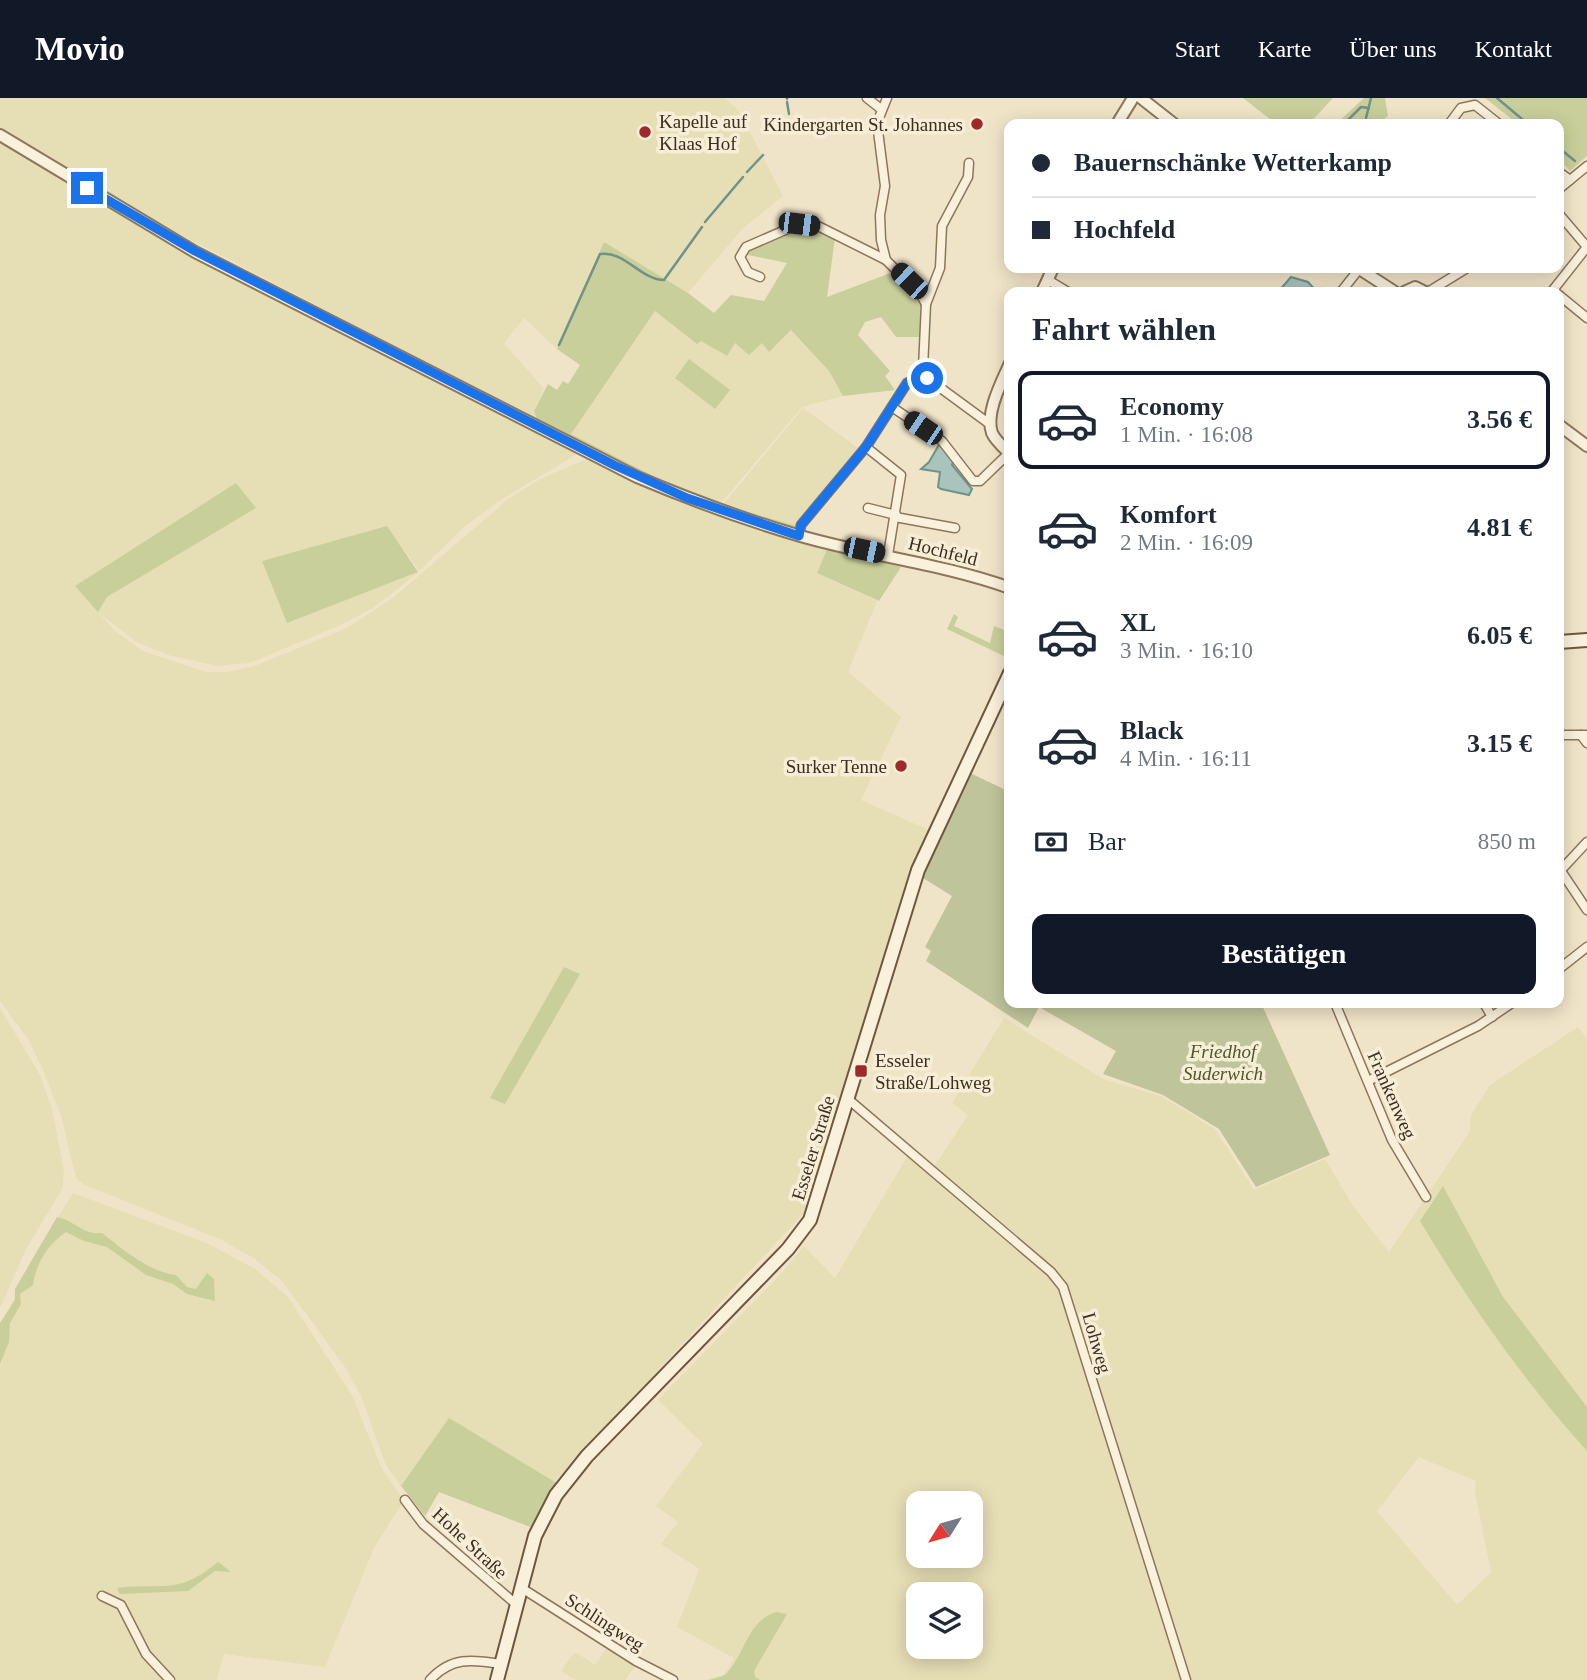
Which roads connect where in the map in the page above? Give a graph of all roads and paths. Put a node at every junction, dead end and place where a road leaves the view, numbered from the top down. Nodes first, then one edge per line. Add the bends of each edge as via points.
1 (867, 98) edge
2 (887, 98) edge
3 (1133, 98) edge
4 (1140, 98) edge
5 (881, 109) junction
6 (1120, 119) edge
7 (1167, 119) edge
8 (1453, 119) edge
9 (1492, 119) edge
10 (0, 135) edge
11 (969, 163) dead end
12 (1587, 166) edge
13 (1564, 176) edge
14 (1570, 180) junction
15 (1564, 185) edge
16 (1564, 220) edge
17 (886, 260) junction
18 (1051, 273) edge
19 (1366, 273) edge
20 (1458, 273) edge
21 (760, 277) dead end
22 (1048, 279) junction
23 (1044, 287) edge
24 (1060, 287) edge
25 (1388, 287) edge
26 (1435, 287) edge
27 (1555, 287) edge
28 (1564, 299) edge
29 (926, 304) junction
30 (1587, 317) edge
31 (925, 376) junction
32 (1004, 380) edge
33 (892, 407) junction
34 (991, 425) junction
35 (1564, 429) edge
36 (1587, 446) edge
37 (866, 447) junction
38 (1004, 448) edge
39 (1004, 459) edge
40 (868, 508) dead end
41 (896, 516) junction
42 (954, 528) dead end
43 (799, 536) junction
44 (888, 555) junction
45 (1004, 586) edge
46 (1587, 640) edge
47 (1564, 642) edge
48 (1004, 686) edge
49 (1564, 735) edge
50 (1584, 735) edge
51 (1587, 744) edge
52 (1587, 842) edge
53 (1564, 865) edge
54 (1564, 875) edge
55 (1587, 910) edge
56 (1587, 947) edge
57 (1564, 965) edge
58 (1337, 1008) edge
59 (1487, 1008) edge
60 (1505, 1008) edge
61 (1492, 1017) junction
62 (1367, 1081) junction
63 (848, 1099) junction
64 (1426, 1196) dead end
65 (405, 1500) dead end
66 (520, 1587) junction
67 (102, 1596) dead end
68 (517, 1605) junction
69 (501, 1664) junction
70 (170, 1680) edge
71 (429, 1680) edge
72 (497, 1680) edge
73 (673, 1680) edge
74 (1185, 1680) edge

1 - 5 street
2 - 5 street
3 - 6 street
4 - 7 street
5 - 17 street via 877,123 885,186 880,227
8 - 9 street via 1461,108 1475,106
10 - 43 street, Hochfeld via 195,251 591,454 687,498
11 - 29 street via 968,177 942,226 940,268
12 - 14 street
13 - 14 street
14 - 15 street
16 - 27 street via 1587,247
17 - 21 street via 820,227 799,224 746,247 740,257 748,272
17 - 29 street
18 - 22 street
19 - 25 street
20 - 26 street
22 - 23 street
22 - 24 street
28 - 30 street
29 - 31 street
31 - 33 street via 907,383
31 - 34 street
32 - 34 street
33 - 37 street
33 - 39 street via 942,441 974,481 980,481
34 - 38 street
35 - 36 street
37 - 41 street via 901,475
37 - 43 street via 801,525
40 - 41 street
41 - 42 street
41 - 44 street
43 - 44 street, Hochfeld
44 - 45 street, Hochfeld via 958,570
46 - 47 main road
48 - 63 main road, Esseler Straße via 918,870
49 - 50 street
50 - 51 street
52 - 53 street
54 - 55 street
56 - 57 street
58 - 62 street, Frankenweg
59 - 61 street
60 - 61 street
61 - 62 street
62 - 64 street, Frankenweg via 1392,1140
63 - 66 main road, Esseler Straße via 810,1220 788,1250 569,1476 535,1536
63 - 74 street, Lohweg via 1063,1287
65 - 68 street, Hohe Straße via 431,1531
66 - 68 main road, Esseler Straße
66 - 73 street, Schlingweg
67 - 70 street via 121,1605 146,1654
68 - 69 main road, Esseler Straße
69 - 71 street via 453,1662
69 - 72 main road, Esseler Straße

